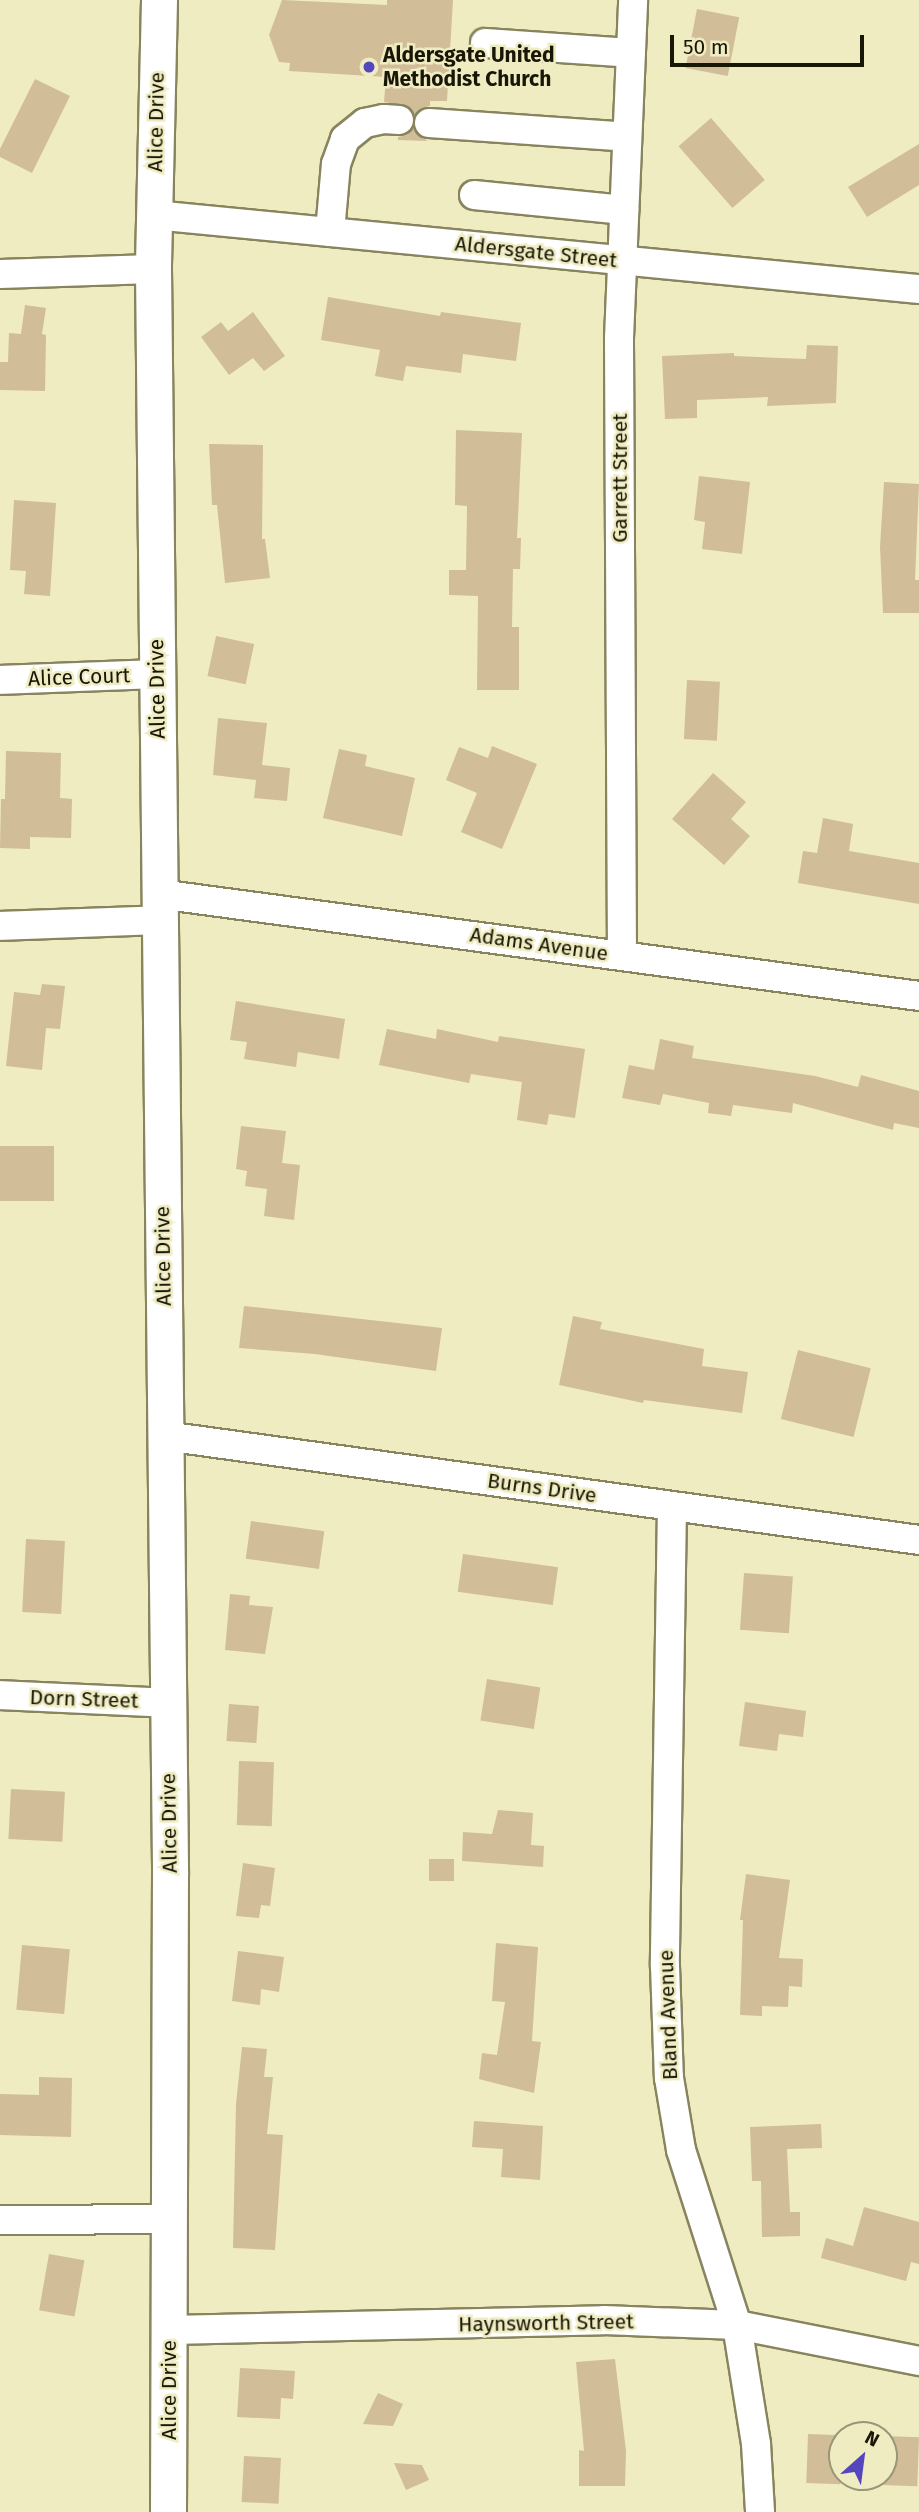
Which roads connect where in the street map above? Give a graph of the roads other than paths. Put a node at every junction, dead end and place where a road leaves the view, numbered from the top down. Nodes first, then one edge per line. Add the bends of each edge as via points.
1 (159, 0) edge
2 (634, 0) edge
3 (485, 43) dead end
4 (631, 53) junction
5 (399, 120) dead end
6 (429, 123) dead end
7 (627, 137) junction
8 (474, 195) dead end
9 (624, 210) junction
10 (154, 215) junction
11 (330, 232) junction
12 (621, 260) junction
13 (153, 269) junction
14 (0, 274) edge
15 (919, 289) edge
16 (157, 674) junction
17 (0, 680) edge
18 (160, 907) junction
19 (0, 926) edge
20 (622, 956) junction
21 (919, 996) edge
22 (165, 1436) junction
23 (672, 1506) junction
24 (919, 1540) edge
25 (0, 1695) edge
26 (168, 1703) junction
27 (169, 2219) junction
28 (0, 2220) edge
29 (737, 2325) junction
30 (170, 2330) junction
31 (919, 2361) edge
32 (168, 2512) edge
33 (760, 2512) edge

1 - 10 main road, Alice Drive
2 - 4 street, Garrett Street
3 - 4 street
4 - 7 street, Garrett Street
5 - 11 street via 365,123 345,138 336,164
6 - 7 street
7 - 9 street, Garrett Street
8 - 9 street
9 - 12 street, Garrett Street
10 - 11 street, Aldersgate Street
10 - 13 main road, Alice Drive
11 - 12 street, Aldersgate Street
12 - 15 street, Aldersgate Street
12 - 20 street, Garrett Street
13 - 14 street
13 - 16 main road, Alice Drive
16 - 17 street, Alice Court
16 - 18 main road, Alice Drive
18 - 19 street, Adams Avenue
18 - 20 street, Adams Avenue
18 - 22 main road, Alice Drive
20 - 21 street, Adams Avenue
22 - 23 street, Burns Drive
22 - 26 main road, Alice Drive
23 - 24 street, Burns Drive
23 - 29 street, Bland Avenue via 665,1953 670,2078 681,2150
25 - 26 street, Dorn Street
26 - 27 main road, Alice Drive
27 - 28 street
27 - 30 main road, Alice Drive
29 - 30 street, Haynsworth Street via 604,2320
29 - 31 street, Haynsworth Street
29 - 33 street, Bland Avenue via 756,2444
30 - 32 main road, Alice Drive

